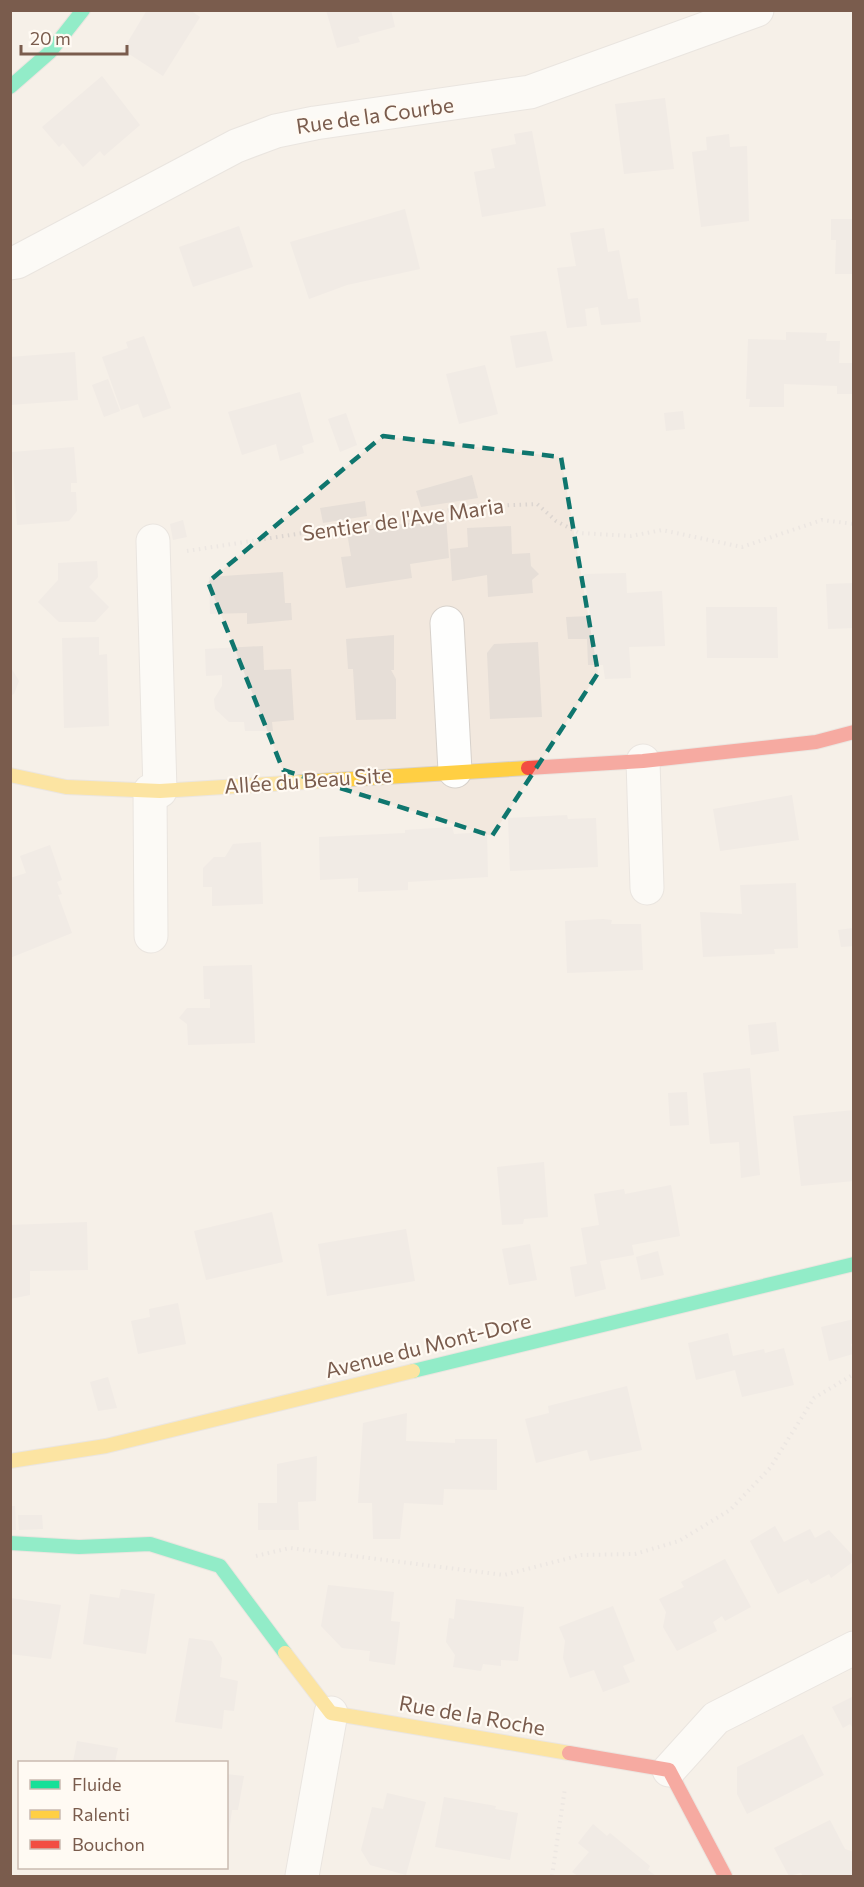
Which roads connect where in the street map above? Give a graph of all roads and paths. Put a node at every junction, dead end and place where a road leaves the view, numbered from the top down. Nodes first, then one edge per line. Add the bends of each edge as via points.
1 (83, 10) edge
2 (757, 10) edge
3 (10, 87) edge
4 (10, 263) edge
5 (854, 524) edge
6 (153, 549) joint
7 (447, 623) dead end
8 (854, 732) edge
9 (643, 761) junction
10 (455, 771) junction
11 (10, 775) edge
12 (155, 791) junction
13 (647, 888) dead end
14 (151, 936) dead end
15 (854, 1264) edge
16 (854, 1374) edge
17 (10, 1461) edge
18 (10, 1543) edge
19 (220, 1566) junction
20 (854, 1648) edge
21 (331, 1713) junction
22 (570, 1754) junction
23 (669, 1770) junction
24 (302, 1876) edge
25 (552, 1876) edge
26 (725, 1876) edge

1 - 3 street via 29,73
2 - 4 street, Rue de la Courbe via 530,92 276,131 236,146
5 - 6 path, Sentier de l'Ave Maria via 822,520 742,547 662,530 632,536 579,533 556,521 537,504 493,506
6 - 12 street
7 - 10 street
8 - 9 street, Allée du Beau Site via 816,742
9 - 10 street, Allée du Beau Site
9 - 13 street
10 - 12 street, Allée du Beau Site
11 - 12 street, Allée du Beau Site via 87,791
12 - 14 street
15 - 17 street, Avenue du Mont-Dore via 106,1446
16 - 19 path via 814,1398 770,1468 730,1510 679,1541 635,1554 581,1555 504,1575 290,1548
18 - 19 street via 79,1547 150,1544
19 - 21 street
20 - 23 street via 716,1718
21 - 22 street, Rue de la Roche
21 - 24 street
22 - 23 street, Rue de la Roche
22 - 25 path
23 - 26 street

